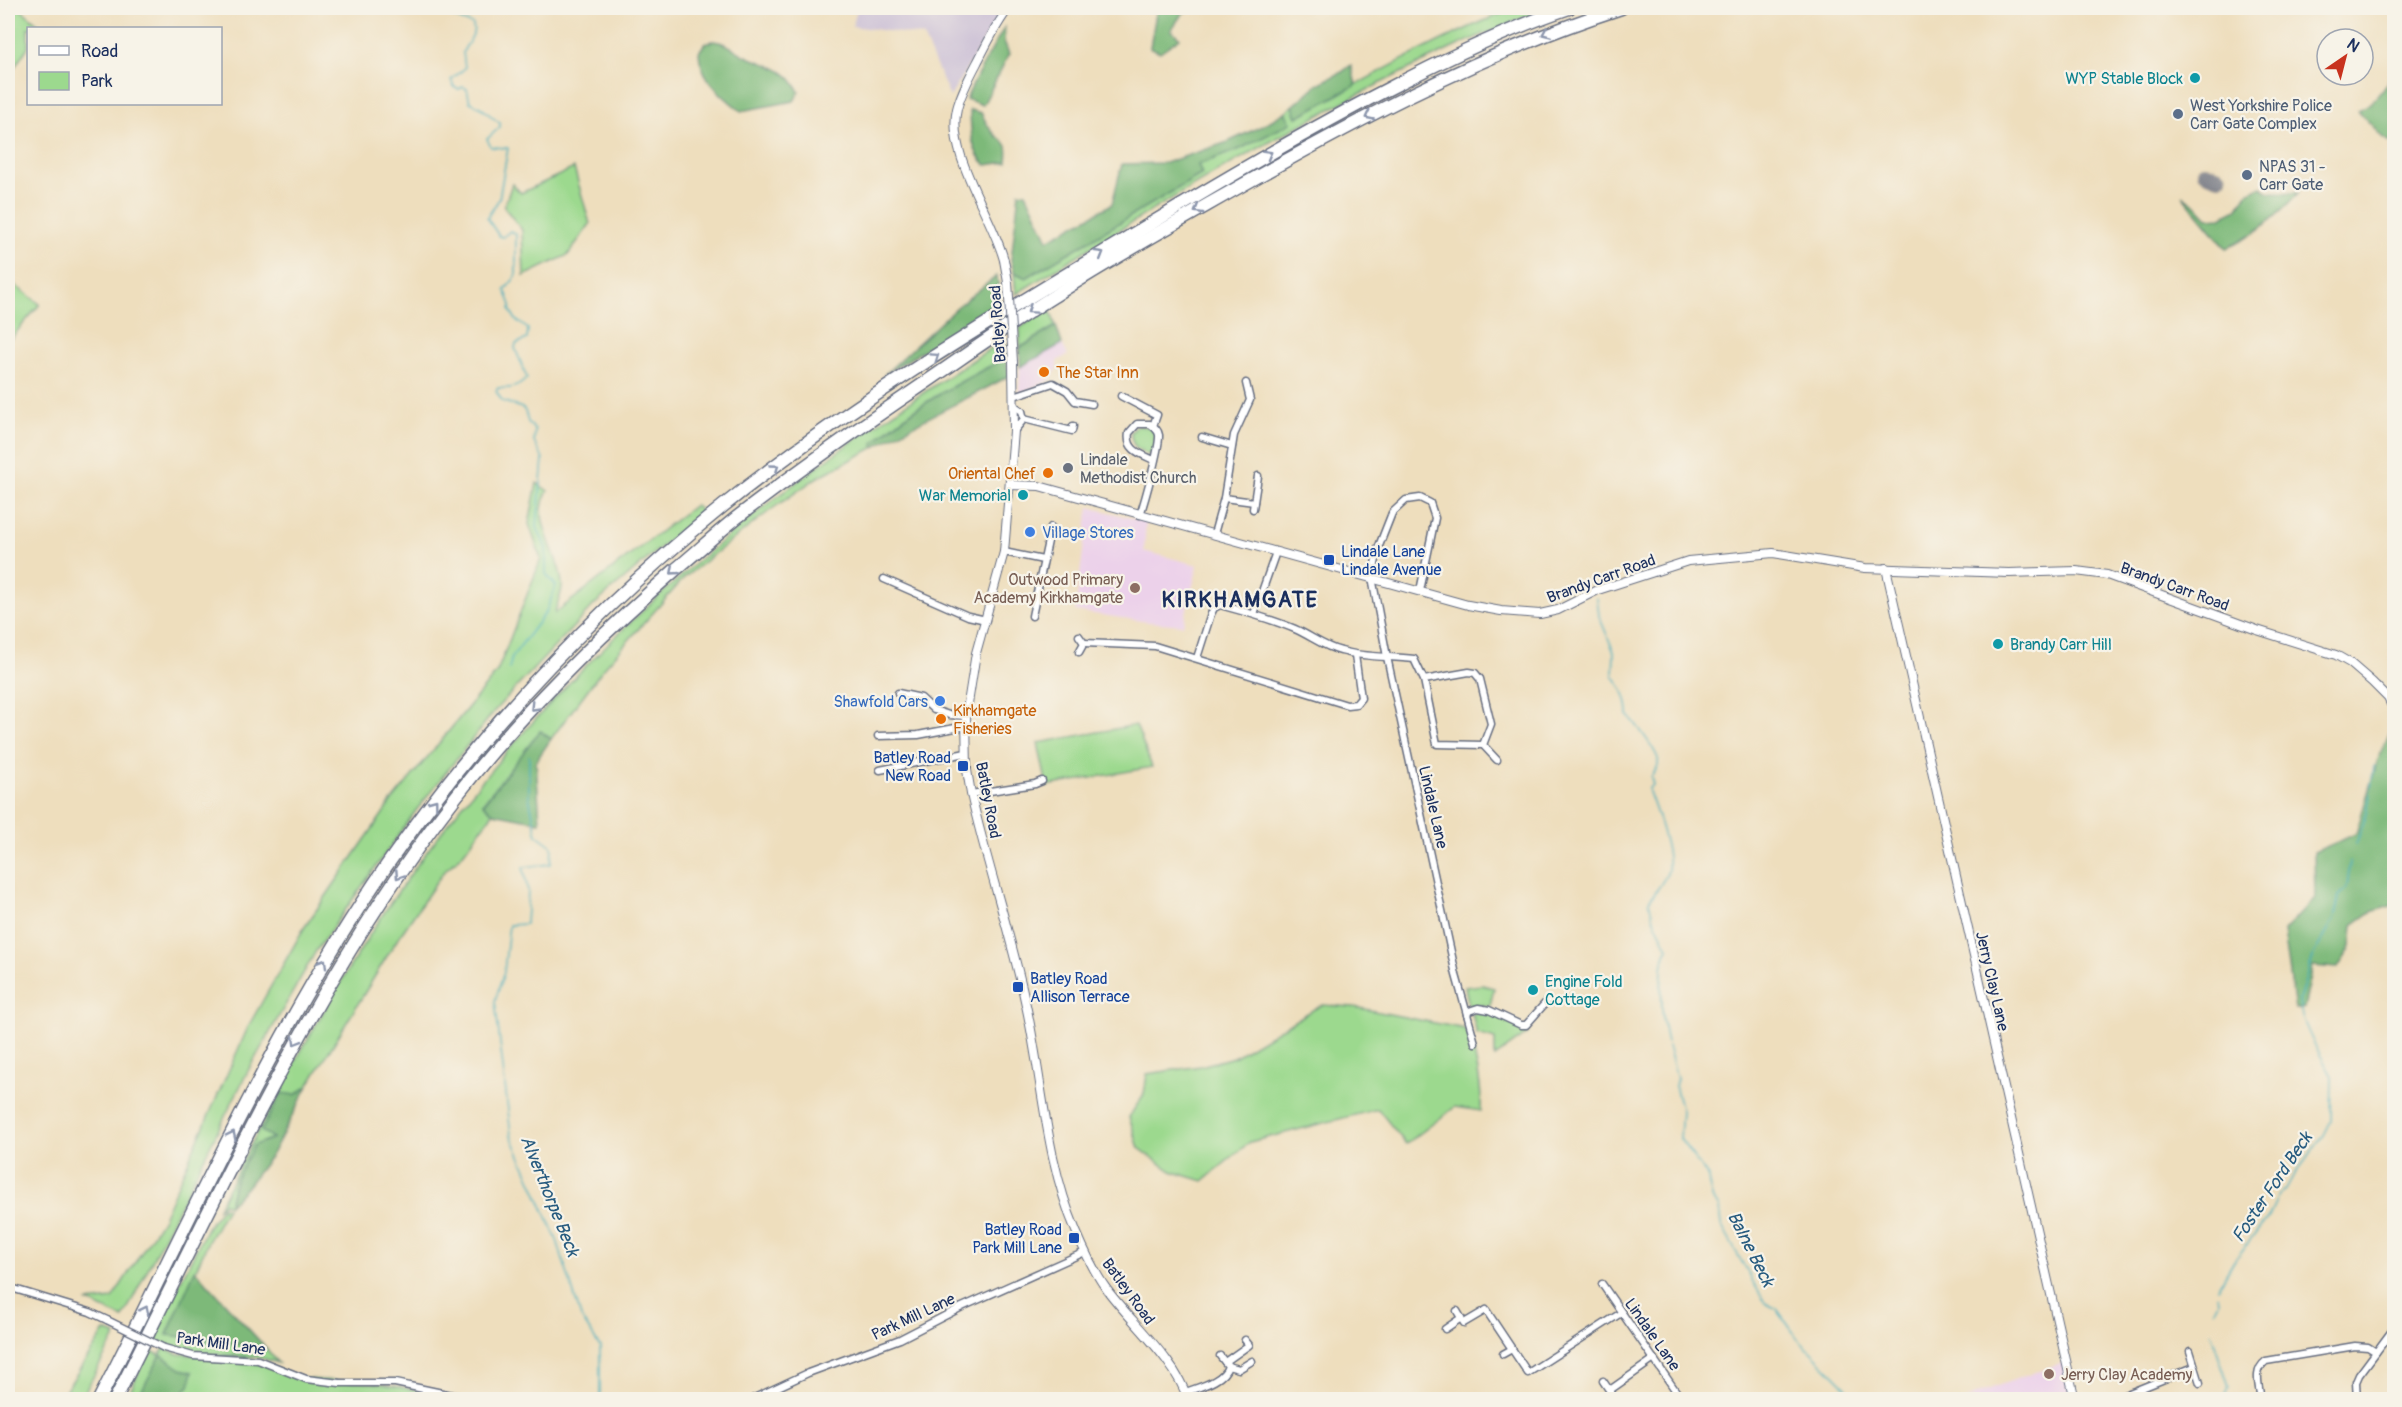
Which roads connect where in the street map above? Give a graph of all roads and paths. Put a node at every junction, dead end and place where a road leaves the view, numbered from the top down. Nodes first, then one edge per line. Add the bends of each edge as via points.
1 (1009, 8) edge
2 (1569, 8) edge
3 (1621, 8) edge
4 (1246, 383) dead end
5 (1014, 396) junction
6 (1121, 396) dead end
7 (1092, 404) dead end
8 (1015, 405) junction
9 (1024, 419) junction
10 (1073, 426) dead end
11 (1153, 426) junction
12 (1204, 430) dead end
13 (1014, 431) junction
14 (1232, 446) junction
15 (1154, 460) junction
16 (1258, 476) dead end
17 (1010, 485) junction
18 (1224, 498) junction
19 (1140, 514) junction
20 (1051, 527) dead end
21 (1214, 534) junction
22 (1004, 552) junction
23 (1276, 552) junction
24 (1044, 560) junction
25 (1886, 568) junction
26 (1372, 577) junction
27 (884, 579) dead end
28 (1420, 591) junction
29 (1254, 614) junction
30 (1032, 616) dead end
31 (986, 620) junction
32 (1079, 636) dead end
33 (1084, 643) junction
34 (1080, 652) dead end
35 (1355, 655) junction
36 (1387, 657) junction
37 (1197, 658) junction
38 (1424, 680) junction
39 (898, 693) dead end
40 (2394, 710) edge
41 (966, 716) junction
42 (966, 726) junction
43 (878, 736) dead end
44 (1483, 745) junction
45 (966, 753) junction
46 (1497, 760) dead end
47 (880, 770) dead end
48 (1042, 781) dead end
49 (971, 794) junction
50 (1548, 1000) dead end
51 (1467, 1015) junction
52 (1475, 1043) dead end
53 (1084, 1252) junction
54 (1602, 1284) dead end
55 (8, 1287) edge
56 (1457, 1311) dead end
57 (1621, 1313) junction
58 (1461, 1318) junction
59 (1445, 1329) dead end
60 (2394, 1329) edge
61 (1245, 1340) dead end
62 (1512, 1349) junction
63 (2190, 1351) dead end
64 (2376, 1352) junction
65 (1503, 1354) dead end
66 (1220, 1356) dead end
67 (1654, 1359) junction
68 (1252, 1361) dead end
69 (1227, 1363) junction
70 (2194, 1366) junction
71 (1604, 1381) dead end
72 (2200, 1383) dead end
73 (1610, 1390) junction
74 (1187, 1396) edge
75 (99, 1400) edge
76 (115, 1400) edge
77 (475, 1400) edge
78 (750, 1400) edge
79 (1616, 1400) edge
80 (1682, 1400) edge
81 (2075, 1400) edge
82 (2112, 1400) edge
83 (2261, 1400) edge
84 (2357, 1400) edge

1 - 5 street, Batley Road, bridge via 961,94 954,126 962,160 994,228 1004,260
75 -> 2 highway via 272,1053 325,960 389,863 445,788 512,708 605,609 728,503 853,411 984,324 1222,180 1338,115 1459,52
3 -> 76 highway via 1557,28 1432,84 1333,134 1110,261 867,423 737,517 616,621 520,721 454,798 398,875 286,1059
4 - 14 street via 1250,400
5 - 7 street via 1053,383 1072,399
5 - 8 street, Batley Road
6 - 11 street via 1157,415
8 - 9 street
8 - 13 street, Batley Road
9 - 10 street via 1072,431
9 - 13 street
11 - 15 street via 1159,436
11 - 15 street via 1137,424 1128,438 1133,449
12 - 14 street via 1201,439
13 - 17 street, Batley Road
14 - 18 street
15 - 19 street
16 - 18 street via 1253,506
17 - 19 street, Brandy Carr Road via 1039,486
17 - 22 street, Batley Road
18 - 21 street
19 - 21 street, Brandy Carr Road
20 - 24 street
21 - 23 street, Brandy Carr Road
22 - 24 street
22 - 31 street, Batley Road
23 - 26 street, Brandy Carr Road
23 - 29 street
24 - 30 street
25 - 28 street, Brandy Carr Road via 1773,553 1688,561 1598,590 1558,610 1540,614 1483,608
25 - 40 street, Brandy Carr Road via 2108,575 2336,655 2372,682
25 - 81 street, Jerry Clay Lane
26 - 28 street, Brandy Carr Road
26 - 28 street via 1392,513 1406,500 1424,499 1435,518
26 - 36 street, Lindale Lane
27 - 31 street via 968,616
29 - 35 street via 1303,633 1324,646
29 - 37 street via 1220,605 1214,608
31 - 41 street, Batley Road
32 - 33 street
33 - 34 street
33 - 37 street via 1155,646
35 - 36 street
35 - 37 street via 1361,698 1356,704 1347,705
36 - 38 street via 1414,658
36 - 51 street, Lindale Lane
38 - 44 street via 1437,744
38 - 44 street via 1475,673 1491,724
39 - 41 street via 906,699 921,698 934,710
41 - 42 street, Batley Road
42 - 43 street via 918,735
42 - 45 street, Batley Road
44 - 46 street
45 - 47 street
45 - 49 street, Batley Road
48 - 49 street
49 - 53 street, Batley Road via 1026,1005 1049,1146
50 - 51 street via 1527,1025 1478,1008
51 - 52 street, Lindale Lane
53 - 74 street, Batley Road via 1104,1286 1164,1358
53 - 78 street, Park Mill Lane via 900,1339 808,1373
54 - 57 street, Lindale Lane
55 - 77 street, Park Mill Lane, bridge via 90,1312 164,1348 193,1356 258,1360 306,1379 395,1383
56 - 58 street
57 - 62 street via 1528,1373
57 - 67 street, Lindale Lane
58 - 59 street
58 - 62 street via 1464,1323 1486,1310
60 - 64 street
61 - 69 street via 1249,1345
62 - 65 street
63 - 70 street
64 - 83 street via 2355,1346 2266,1361 2257,1373
64 - 84 street via 2356,1379
66 - 69 street
67 - 73 street
67 - 80 street, Lindale Lane
68 - 69 street via 1239,1369
69 - 74 street via 1224,1374
70 - 72 street
70 - 82 street
71 - 73 street
73 - 79 street

